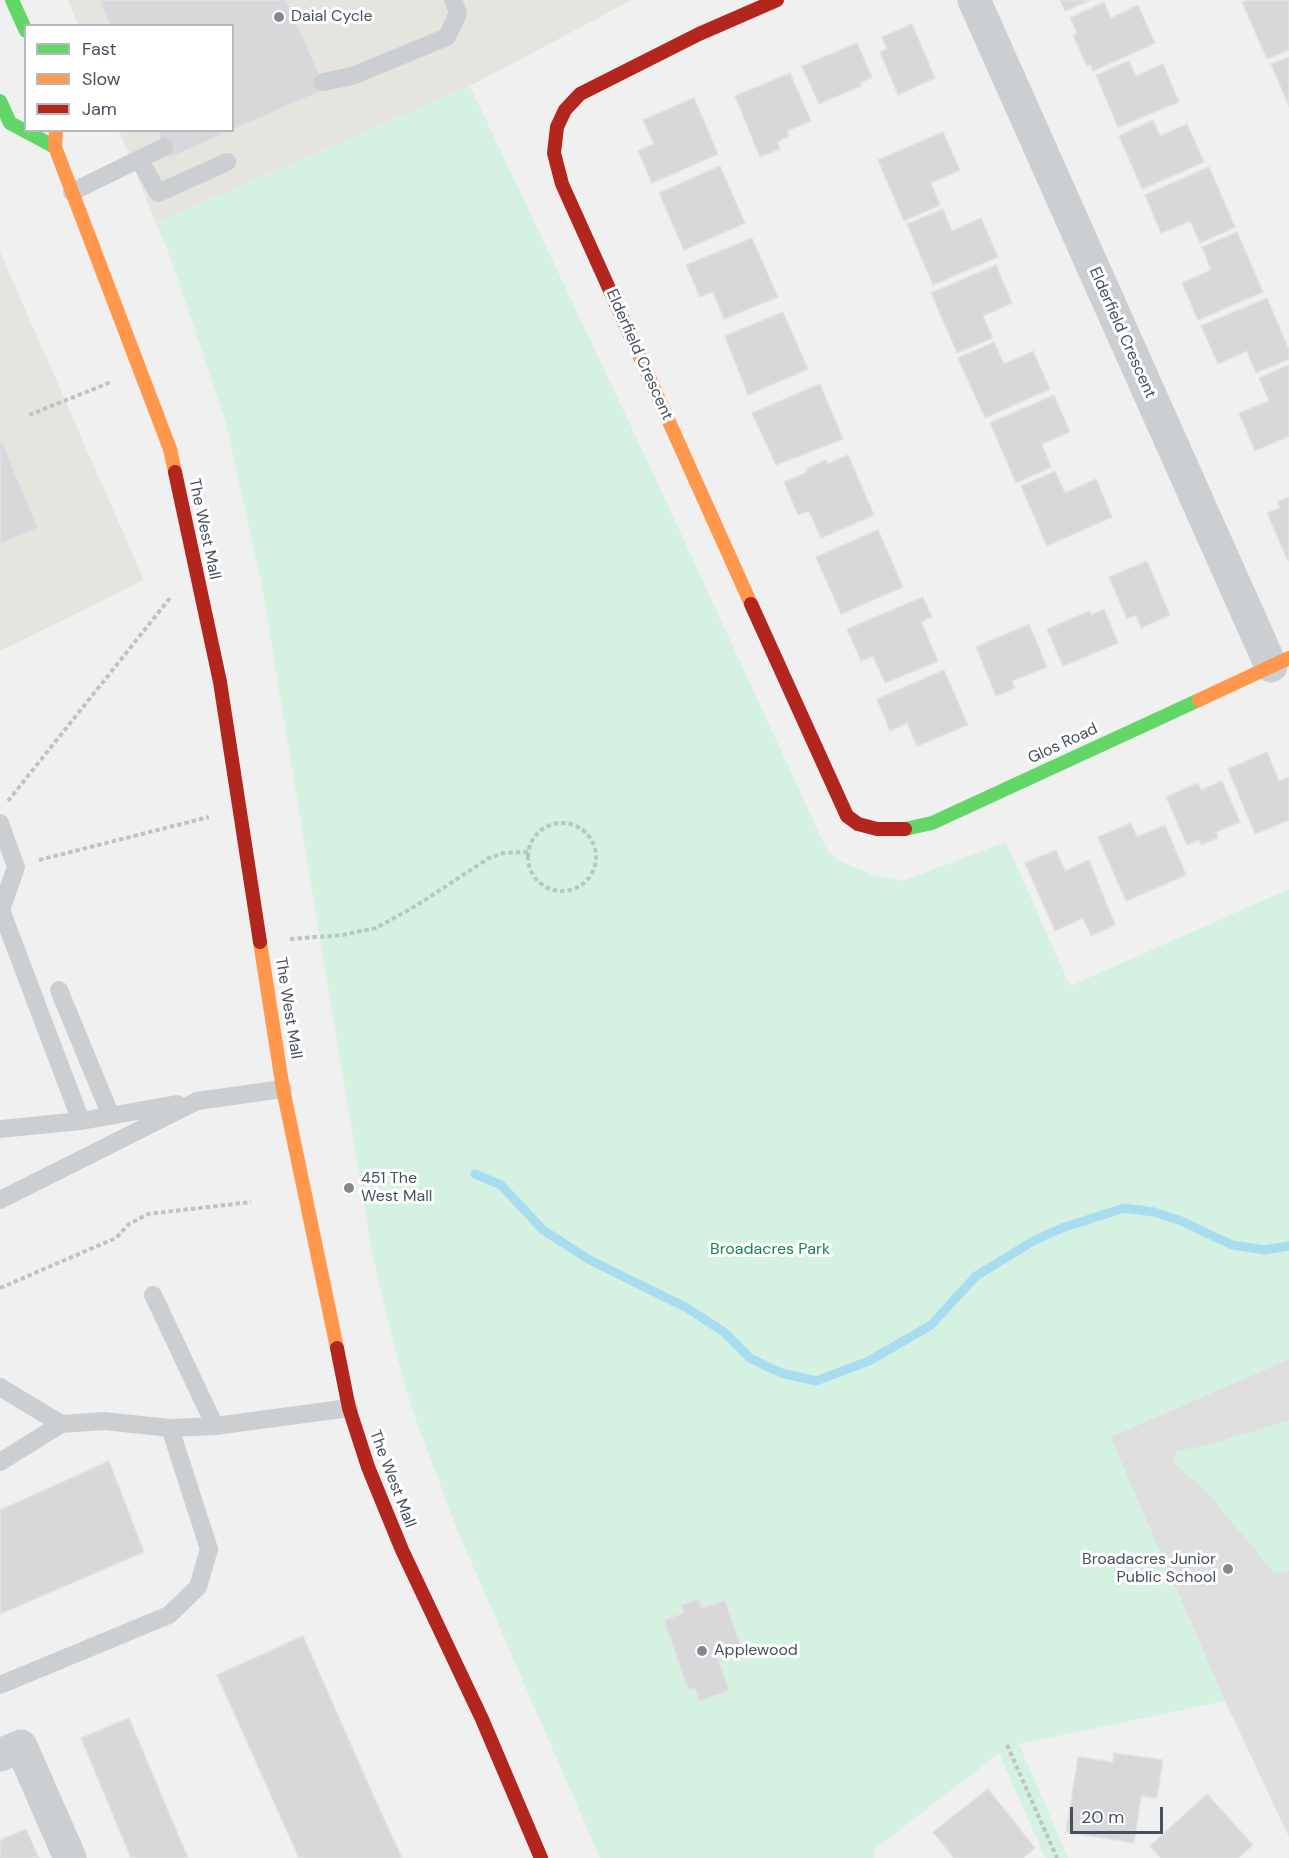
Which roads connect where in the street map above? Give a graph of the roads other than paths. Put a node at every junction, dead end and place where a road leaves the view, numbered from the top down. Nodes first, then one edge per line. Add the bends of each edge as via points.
1 (12, 0) edge
2 (453, 0) edge
3 (777, 0) edge
4 (974, 0) edge
5 (24, 27) edge
6 (323, 81) dead end
7 (0, 101) edge
8 (24, 131) edge
9 (26, 132) edge
10 (56, 132) edge
11 (54, 147) junction
12 (164, 147) dead end
13 (139, 159) junction
14 (227, 162) dead end
15 (72, 192) junction
16 (1280, 662) edge
17 (847, 816) joint
18 (0, 823) edge
19 (1, 911) edge
20 (59, 990) dead end
21 (283, 1089) junction
22 (197, 1101) junction
23 (111, 1116) junction
24 (81, 1120) junction
25 (0, 1129) edge
26 (0, 1200) edge
27 (153, 1295) dead end
28 (0, 1387) edge
29 (349, 1408) junction
30 (61, 1424) junction
31 (215, 1426) junction
32 (171, 1428) junction
33 (0, 1462) edge
34 (0, 1685) edge
35 (0, 1755) edge
36 (70, 1858) edge
37 (541, 1858) edge

1 - 5 main road
2 - 6 lane via 458,13 447,37 352,76
3 - 17 main road, Elderfield Crescent via 580,94 565,110 557,127 554,153 562,184
4 - 16 street, Elderfield Crescent
7 - 8 main road via 10,123
9 - 11 main road
10 - 11 main road, The West Mall
11 - 15 main road, The West Mall
12 - 13 lane
13 - 14 lane via 158,193
13 - 15 lane
15 - 21 main road, The West Mall via 170,449 220,682
16 - 17 main road, Glos Road via 932,823 902,830 877,829
18 - 19 lane via 16,867
19 - 24 lane
20 - 23 lane
21 - 22 lane
21 - 29 main road, The West Mall
22 - 23 lane
22 - 26 lane
23 - 24 lane
24 - 25 lane
27 - 31 lane
28 - 30 lane
29 - 31 lane
29 - 37 main road, The West Mall via 402,1550 482,1719
30 - 32 lane via 104,1421
30 - 33 lane
31 - 32 lane
32 - 34 lane via 209,1549 198,1587 169,1616
35 - 36 street via 21,1746

